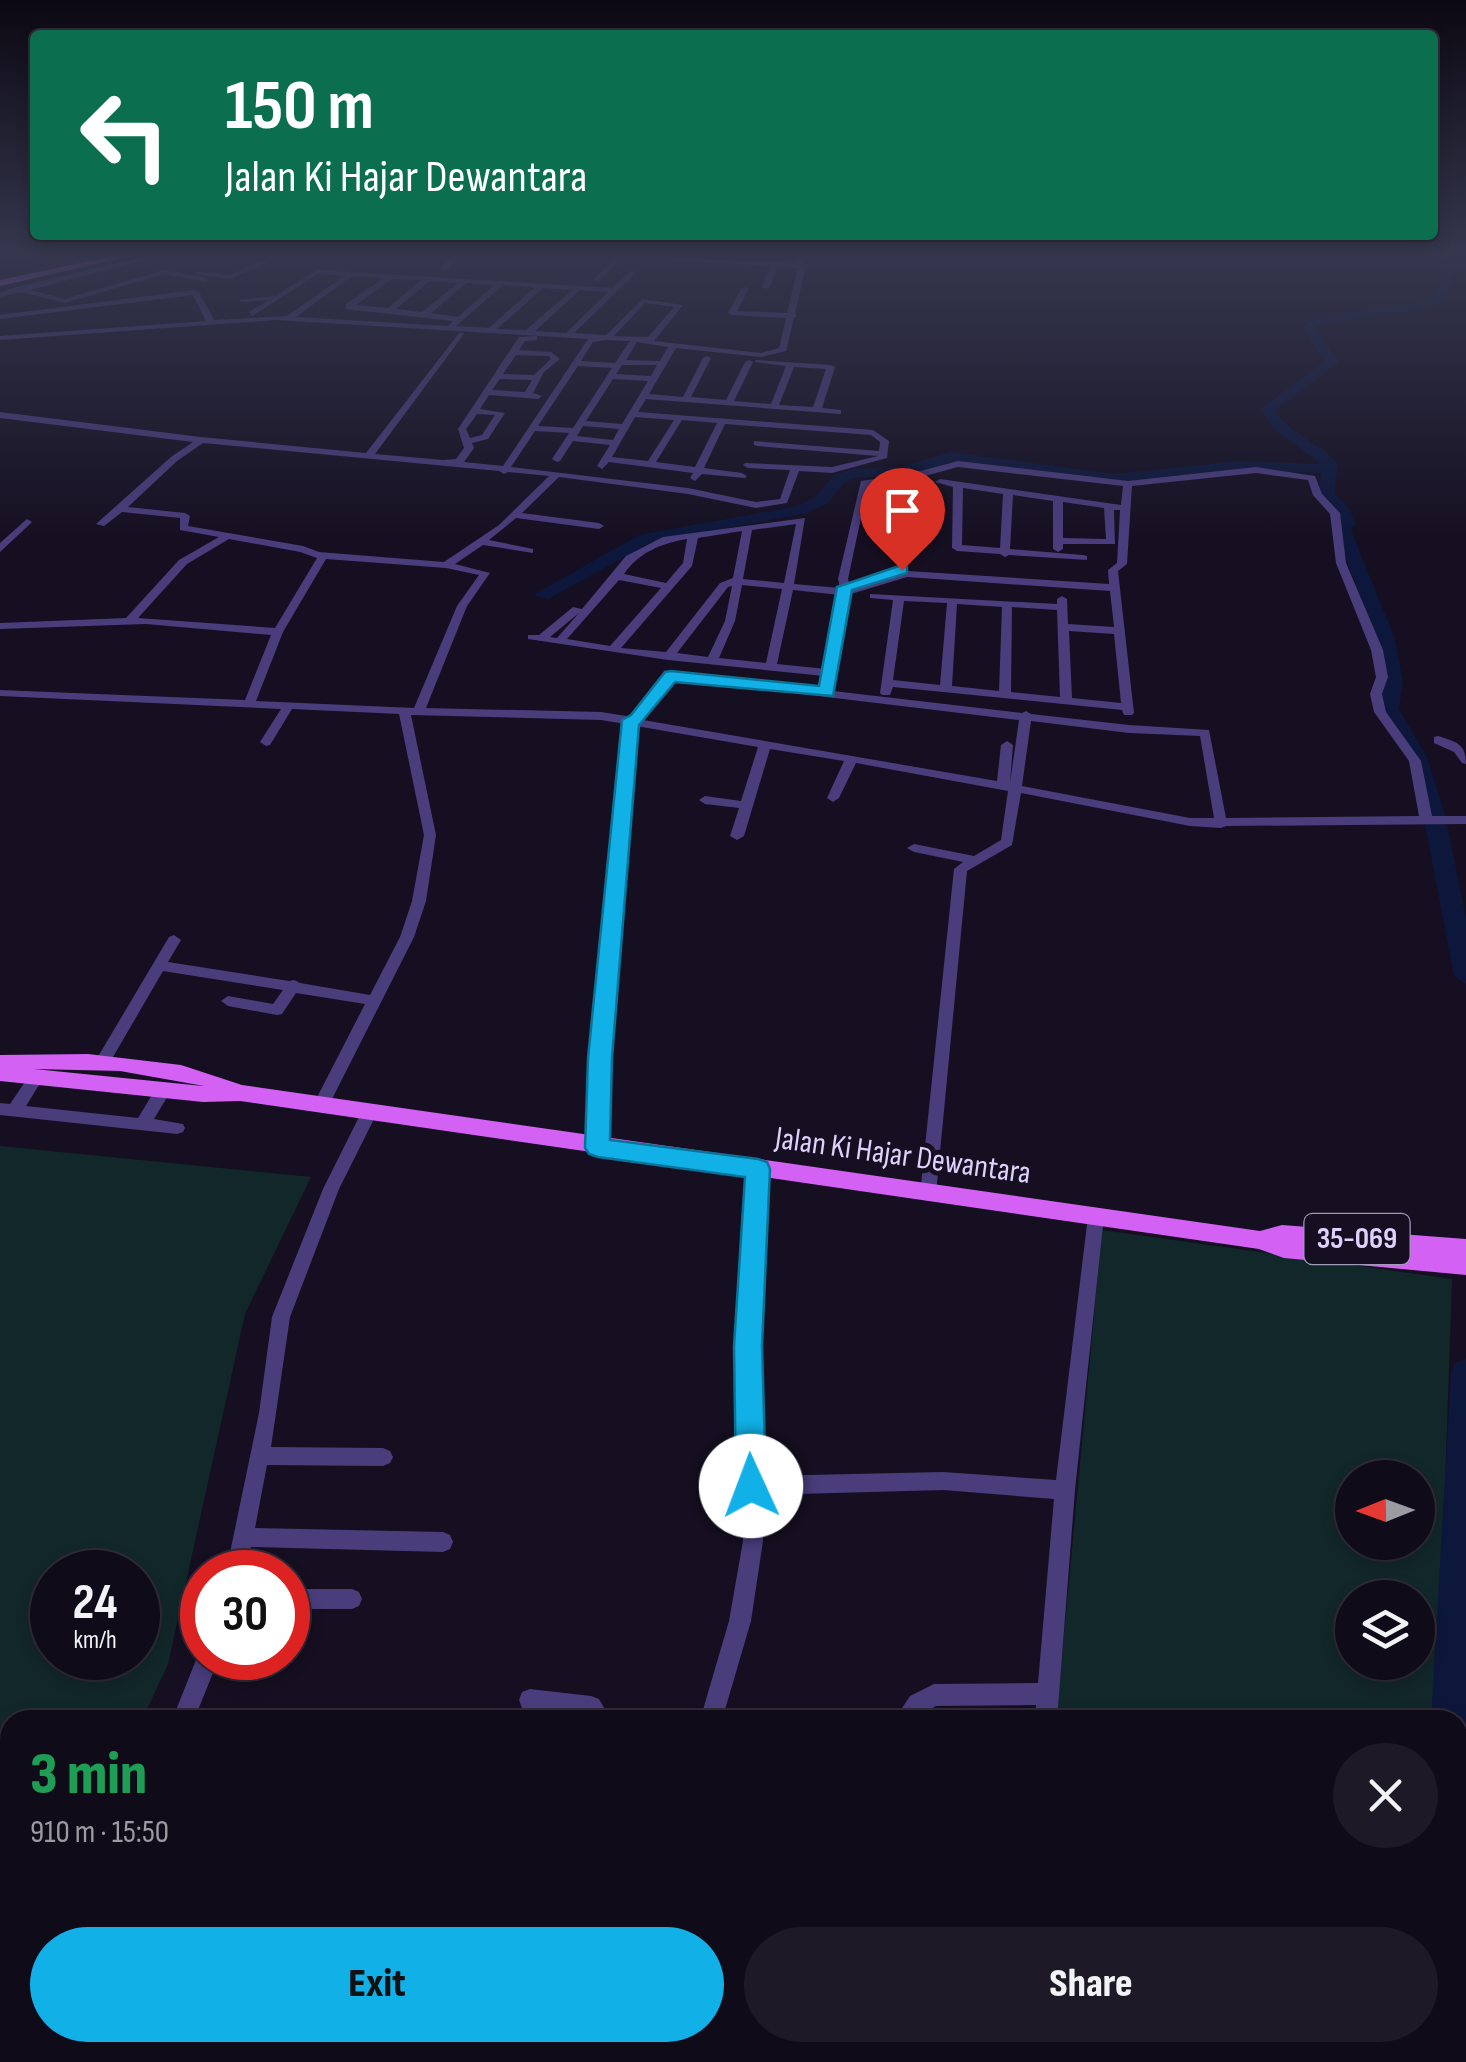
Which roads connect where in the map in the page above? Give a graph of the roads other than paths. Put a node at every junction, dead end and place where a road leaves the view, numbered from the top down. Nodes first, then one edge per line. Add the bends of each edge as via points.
1 (449, 348) edge
2 (515, 348) edge
3 (586, 348) edge
4 (629, 348) edge
5 (671, 348) edge
6 (707, 348) edge
7 (779, 348) edge
8 (513, 352) junction
9 (707, 358) junction
10 (665, 359) junction
11 (748, 362) junction
12 (791, 364) junction
13 (577, 365) junction
14 (616, 369) junction
15 (500, 373) junction
16 (539, 374) junction
17 (654, 378) junction
18 (487, 392) junction
19 (528, 395) junction
20 (644, 396) junction
21 (554, 397) junction
22 (686, 399) junction
23 (729, 402) junction
24 (774, 406) junction
25 (817, 409) junction
26 (475, 410) junction
27 (838, 412) dead end
28 (633, 414) junction
29 (0, 415) edge
30 (678, 418) junction
31 (722, 421) junction
32 (768, 424) junction
33 (625, 427) junction
34 (533, 428) junction
35 (576, 431) junction
36 (201, 440) junction
37 (468, 440) junction
38 (617, 443) junction
39 (758, 444) junction
40 (882, 454) junction
41 (368, 457) junction
42 (418, 458) dead end
43 (557, 459) dead end
44 (454, 464) junction
45 (650, 464) junction
46 (748, 465) junction
47 (795, 468) junction
48 (506, 469) junction
49 (698, 470) junction
50 (550, 474) junction
51 (742, 476) junction
52 (909, 478) junction
53 (940, 482) dead end
54 (958, 484) junction
55 (1128, 484) junction
56 (1008, 490) junction
57 (688, 491) junction
58 (1058, 498) junction
59 (731, 500) junction
60 (1108, 506) junction
61 (120, 508) junction
62 (1124, 508) junction
63 (514, 514) junction
64 (28, 522) dead end
65 (101, 524) dead end
66 (599, 526) dead end
67 (748, 527) junction
68 (694, 535) junction
69 (226, 537) junction
70 (1058, 541) junction
71 (480, 544) junction
72 (0, 549) edge
73 (529, 550) dead end
74 (316, 554) junction
75 (1004, 554) junction
76 (1031, 556) junction
77 (1058, 557) junction
78 (1083, 558) dead end
79 (446, 565) junction
80 (902, 572) junction
81 (617, 576) junction
82 (979, 576) junction
83 (1032, 580) junction
84 (737, 582) junction
85 (666, 586) junction
86 (790, 586) junction
87 (1115, 586) junction
88 (842, 589) junction
89 (604, 591) junction
90 (874, 596) dead end
91 (899, 598) junction
92 (952, 602) junction
93 (979, 603) junction
94 (1007, 605) junction
95 (130, 620) junction
96 (0, 626) edge
97 (1062, 627) junction
98 (1121, 631) junction
99 (278, 632) junction
100 (559, 642) junction
101 (613, 650) junction
102 (668, 656) junction
103 (712, 662) junction
104 (771, 668) junction
105 (829, 673) junction
106 (887, 683) junction
107 (946, 688) junction
108 (827, 692) junction
109 (0, 693) edge
110 (1006, 693) junction
111 (885, 700) junction
112 (1066, 700) junction
113 (249, 704) junction
114 (289, 706) junction
115 (412, 710) junction
116 (1026, 715) junction
117 (1128, 718) junction
118 (633, 721) junction
119 (1438, 740) dead end
120 (266, 742) dead end
121 (766, 744) junction
122 (1007, 745) dead end
123 (852, 758) junction
124 (1466, 760) edge
125 (1009, 787) junction
126 (833, 798) dead end
127 (705, 800) dead end
128 (746, 806) junction
129 (1433, 820) junction
130 (1466, 820) edge
131 (1221, 824) junction
132 (737, 836) dead end
133 (914, 848) dead end
134 (973, 860) junction
135 (174, 940) dead end
136 (169, 966) junction
137 (294, 985) junction
138 (372, 1000) junction
139 (228, 1002) dead end
140 (0, 1063) edge
141 (106, 1071) junction
142 (0, 1072) edge
143 (135, 1076) junction
144 (32, 1081) junction
145 (162, 1093) junction
146 (240, 1093) junction
147 (11, 1107) edge
148 (320, 1107) junction
149 (369, 1113) junction
150 (146, 1119) junction
151 (178, 1128) dead end
152 (598, 1148) junction
153 (758, 1169) junction
154 (928, 1194) junction
155 (1096, 1216) junction
156 (1460, 1256) edge
157 (260, 1456) junction
158 (383, 1457) dead end
159 (751, 1486) junction
160 (1065, 1490) junction
161 (244, 1536) junction
162 (443, 1542) dead end
163 (241, 1550) edge
164 (352, 1599) dead end
165 (310, 1600) edge
166 (199, 1680) edge
167 (1048, 1694) junction
168 (530, 1700) dead end
169 (188, 1710) edge
170 (594, 1710) edge
171 (714, 1710) edge
172 (913, 1710) edge
173 (1047, 1710) edge

1 - 41 street
2 - 8 street
3 - 13 street
4 - 14 street
5 - 10 street
6 - 7 street via 761,355
8 - 15 street
8 - 16 street via 555,356
9 - 10 street
9 - 11 street
9 - 22 street
10 - 14 street
10 - 17 street
11 - 12 street
11 - 23 street
12 - 24 street
12 - 25 street via 831,368
13 - 14 street
13 - 21 street
14 - 17 street
14 - 35 street
15 - 16 street
15 - 18 street
16 - 19 street
17 - 20 street
18 - 19 street
18 - 26 street
19 - 21 street
20 - 22 street
20 - 28 street
21 - 34 street
22 - 23 street
23 - 24 street
24 - 25 street
25 - 27 street
26 - 37 street via 462,430
26 - 37 street via 501,415 485,437
28 - 30 street
28 - 33 street
29 - 36 street
30 - 31 street
30 - 45 street
31 - 32 street
31 - 49 street
32 - 39 street
32 - 40 street via 873,433 886,442
33 - 35 street
33 - 38 street
34 - 35 street
34 - 48 street
35 - 38 street
35 - 43 street
36 - 41 street
36 - 61 street
37 - 44 street
38 - 45 street via 604,462
39 - 40 street
39 - 46 street
40 - 47 street via 832,470
41 - 44 street
42 - 44 street
44 - 48 street
45 - 49 street
46 - 47 street
46 - 51 street
47 - 59 street via 784,502
48 - 50 street
49 - 51 street
49 - 57 street
50 - 57 street
50 - 63 street
51 - 59 street
52 - 55 street via 958,464
52 - 80 street
52 - 88 street via 861,486
53 - 54 street
54 - 56 street
54 - 75 street via 956,548
55 - 62 street
55 - 129 street via 1239,470 1312,478 1335,513 1342,564 1378,650 1380,712 1415,761
56 - 58 street
56 - 75 street
57 - 59 street
58 - 60 street
58 - 70 street
60 - 62 street
60 - 70 street via 1111,542
61 - 65 street
61 - 69 street via 185,516 183,528
62 - 87 street via 1126,538 1122,564 1113,570
63 - 66 street
63 - 71 street
64 - 72 street
67 - 68 street
67 - 84 street
67 - 86 street via 802,520
68 - 81 street via 648,547
68 - 85 street via 688,564
69 - 74 street
69 - 95 street via 192,558
70 - 77 street
71 - 73 street
71 - 79 street
74 - 79 street
74 - 99 street
75 - 76 street
76 - 77 street
76 - 83 street
77 - 78 street
79 - 115 street via 486,575 462,606
80 - 82 street
80 - 88 street
81 - 85 street
81 - 89 street
82 - 83 street
82 - 93 street
83 - 87 street
84 - 86 street
84 - 102 street via 724,584
84 - 103 street
85 - 101 street
86 - 88 street
86 - 104 street
87 - 98 street
88 - 105 street
89 - 100 street
89 - 100 street via 537,638
90 - 91 street
91 - 92 street
91 - 106 street
92 - 93 street
92 - 107 street
93 - 94 street
94 - 97 street via 1061,603
94 - 110 street
95 - 96 street
95 - 99 street
97 - 98 street
97 - 112 street
98 - 117 street
99 - 113 street
100 - 101 street
101 - 102 street
102 - 103 street
103 - 104 street
104 - 105 street
105 - 108 street
106 - 107 street
106 - 111 street
107 - 110 street
108 - 111 street
108 - 118 street via 671,676
109 - 113 street
110 - 112 street
111 - 116 street
112 - 117 street
113 - 114 street
114 - 115 street
114 - 120 street
115 - 118 street
115 - 138 street via 428,858 407,938
116 - 117 street
116 - 125 street
117 - 131 street via 1205,732
118 - 121 street
118 - 152 street via 600,1058
119 - 124 street via 1454,745
121 - 123 street
121 - 128 street
122 - 125 street
123 - 125 street
123 - 126 street
125 - 131 street
125 - 134 street via 1008,842
127 - 128 street
128 - 132 street
129 - 130 street
129 - 131 street
133 - 134 street
134 - 154 street via 961,869 953,924
135 - 136 street
136 - 137 street
136 - 141 street
137 - 138 street
137 - 139 street via 276,1010
138 - 148 street
140 - 141 main road, Jalan Ki Hajar Dewantara / 35-069
141 - 143 main road, Jalan Ki Hajar Dewantara / 35-069
141 - 144 main road, Jalan Ki Hajar Dewantara / 35-069
142 - 144 main road, Jalan Ki Hajar Dewantara / 35-069
143 - 145 main road, Jalan Ki Hajar Dewantara / 35-069
143 - 146 main road, Jalan Ki Hajar Dewantara / 35-069 via 210,1078
144 - 147 street
145 - 146 main road, Jalan Ki Hajar Dewantara / 35-069
145 - 150 street
146 - 148 main road, Jalan Ki Hajar Dewantara / 35-069
147 - 150 street
148 - 149 main road, Jalan Ki Hajar Dewantara / 35-069
149 - 152 main road, Jalan Ki Hajar Dewantara / 35-069
149 - 157 street via 281,1317
150 - 151 street
152 - 153 main road, Jalan Ki Hajar Dewantara / 35-069
153 - 154 main road, Jalan Ki Hajar Dewantara / 35-069
153 - 159 street via 748,1346
154 - 155 main road, Jalan Ki Hajar Dewantara / 35-069
155 - 156 main road, Jalan Ki Hajar Dewantara / 35-069 via 1284,1249
155 - 160 street
157 - 158 street
157 - 161 street
159 - 160 street via 943,1482
159 - 171 street via 753,1542 740,1622
160 - 167 street
161 - 162 street
161 - 163 street
164 - 165 street
166 - 169 street
167 - 172 street via 934,1695
167 - 173 street
168 - 170 street

